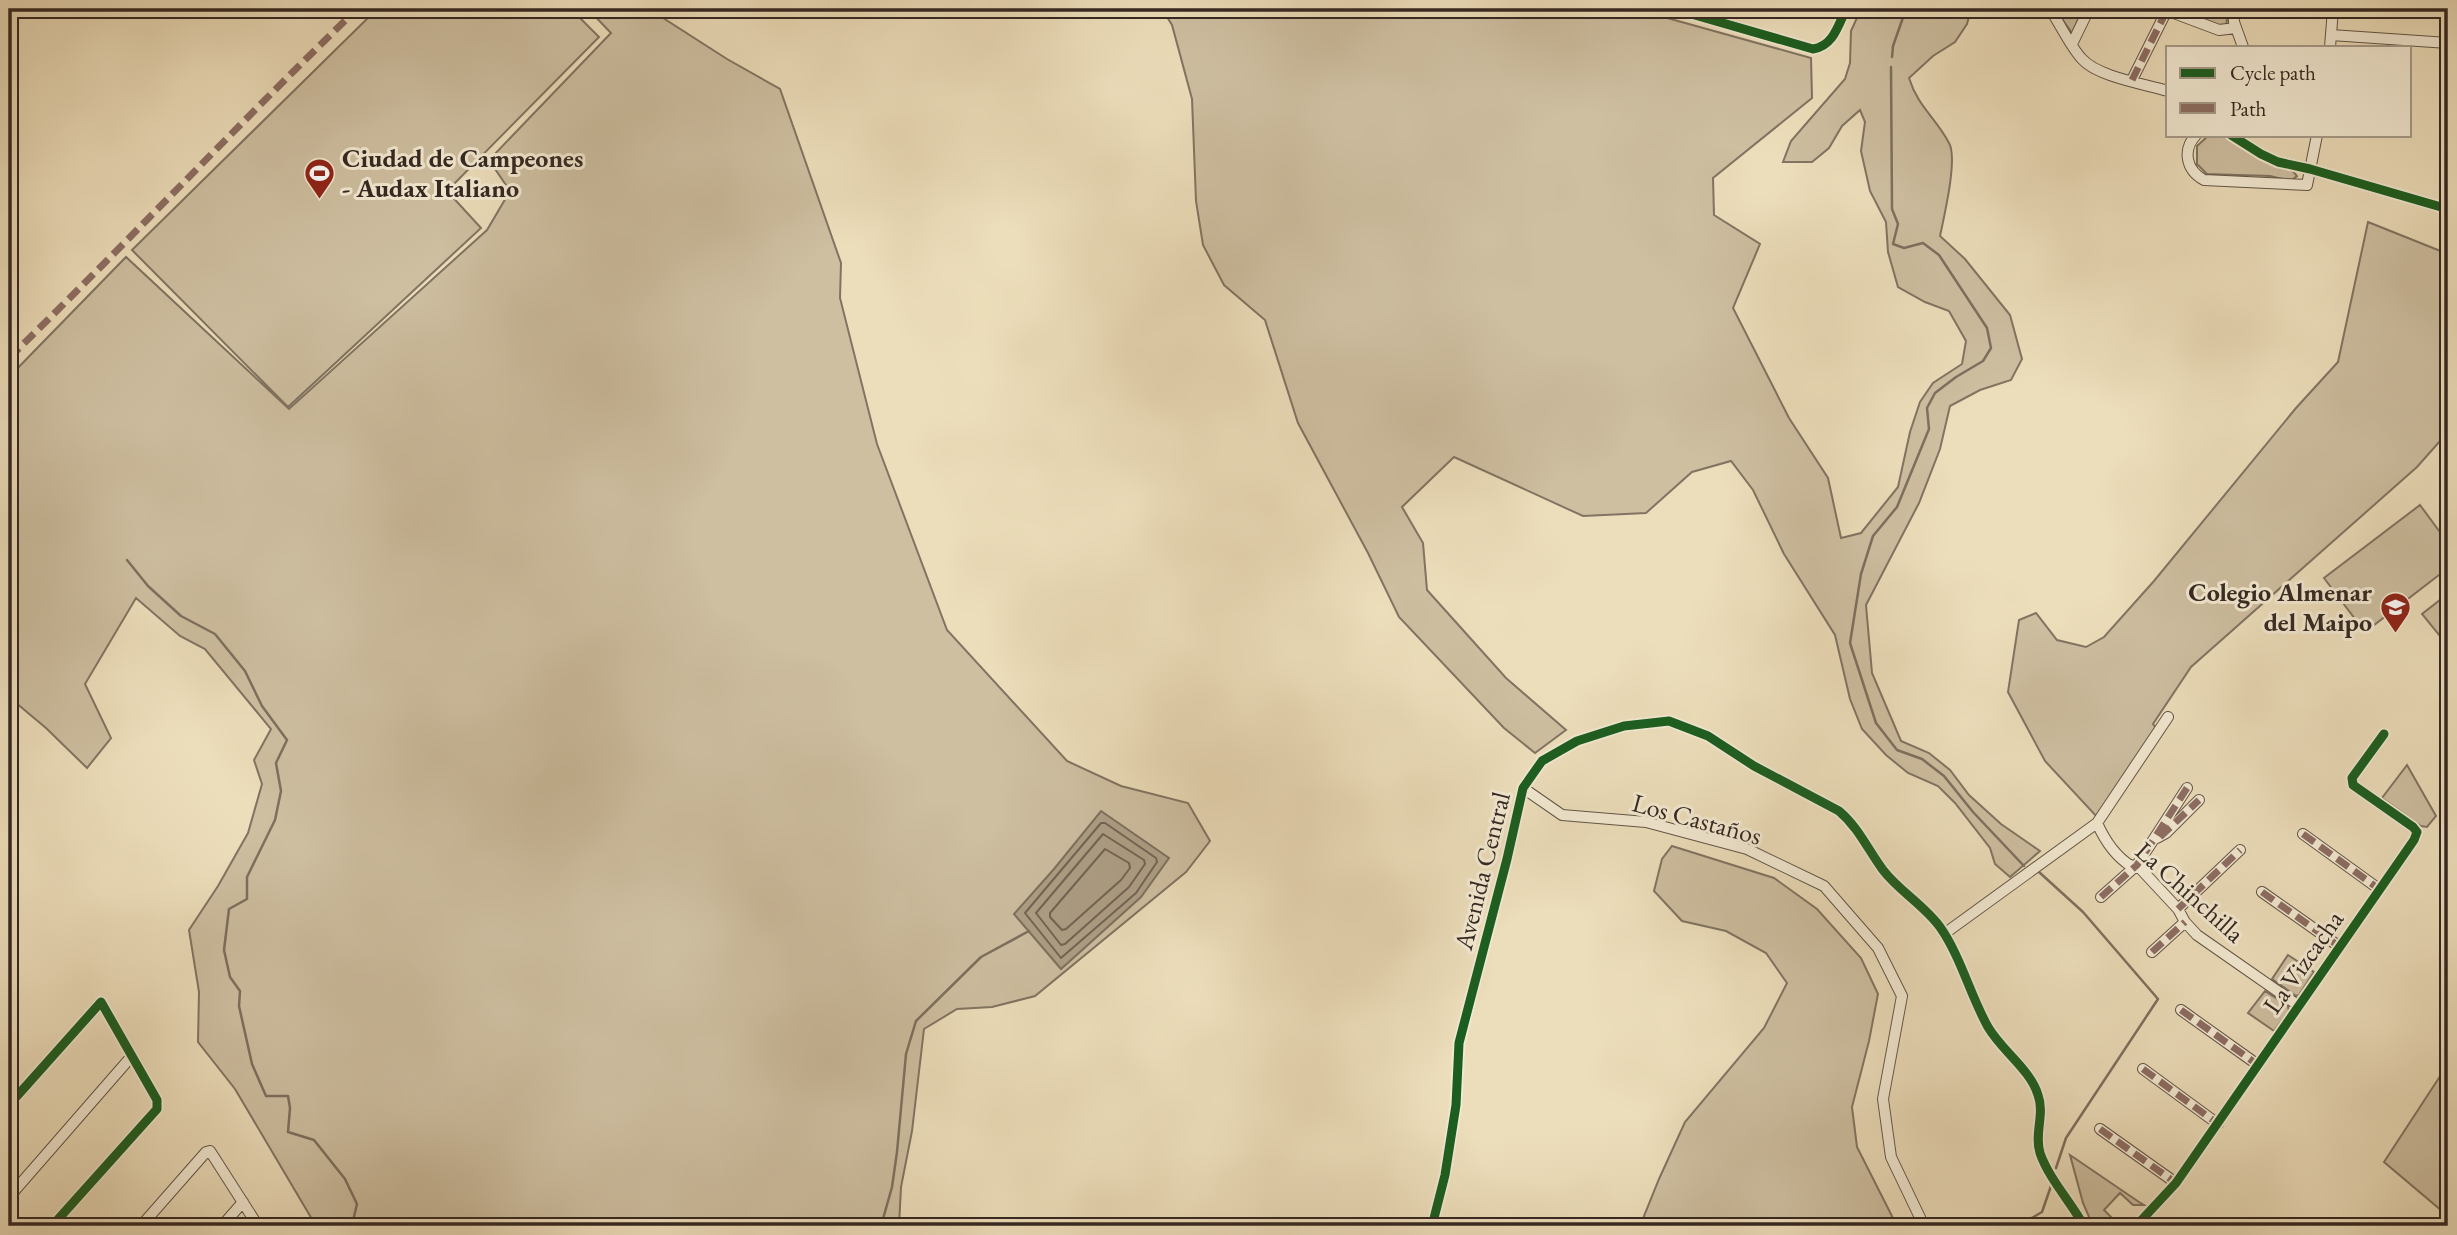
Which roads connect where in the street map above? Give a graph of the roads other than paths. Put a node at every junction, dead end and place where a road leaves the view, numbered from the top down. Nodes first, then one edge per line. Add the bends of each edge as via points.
1 (1674, 9) edge
2 (1846, 9) edge
3 (2050, 9) edge
4 (2089, 9) edge
5 (2233, 9) edge
6 (2333, 9) edge
7 (2165, 10) edge
8 (2236, 28) junction
9 (2331, 35) junction
10 (2448, 43) edge
11 (2072, 44) junction
12 (2243, 46) edge
13 (2330, 46) edge
14 (2132, 80) junction
15 (2166, 90) edge
16 (2195, 136) edge
17 (2233, 136) edge
18 (2317, 136) edge
19 (2310, 169) junction
20 (2448, 209) edge
21 (2168, 717) dead end
22 (2384, 734) dead end
23 (1523, 788) junction
24 (2187, 788) dead end
25 (2199, 800) dead end
26 (2097, 823) junction
27 (2303, 835) dead end
28 (2154, 840) junction
29 (2240, 850) dead end
30 (2137, 865) junction
31 (2379, 889) junction
32 (2262, 892) dead end
33 (2101, 897) dead end
34 (2178, 909) junction
35 (2185, 922) junction
36 (1944, 934) junction
37 (2340, 947) junction
38 (2152, 952) dead end
39 (2299, 1006) junction
40 (2181, 1010) dead end
41 (131, 1057) junction
42 (2258, 1065) junction
43 (2143, 1069) dead end
44 (9, 1105) edge
45 (2218, 1124) junction
46 (2100, 1129) dead end
47 (2176, 1183) junction
48 (9, 1197) edge
49 (243, 1202) junction
50 (52, 1226) edge
51 (141, 1226) edge
52 (222, 1226) edge
53 (258, 1226) edge
54 (1432, 1226) edge
55 (1924, 1226) edge
56 (2084, 1226) edge
57 (2136, 1226) edge

1 - 2 street via 1813,49 1830,41
3 - 11 street
4 - 11 street
5 - 8 street
6 - 9 street
7 - 8 street via 2218,30
7 - 14 street
8 - 12 street
9 - 10 street
9 - 13 street
11 - 14 street via 2094,69
14 - 15 street
16 - 19 street via 2189,145 2188,163 2204,180 2307,186
17 - 19 street via 2269,158
18 - 19 street
19 - 20 street
21 - 26 street
22 - 31 street, La Vizcacha via 2352,778 2353,785 2413,827 2417,835
23 - 36 street, Avenida Central via 1542,761 1577,741 1624,726 1669,721 1708,736 1839,811 1856,827 1887,875
23 - 54 street, Avenida Central via 1459,1043 1446,1175
23 - 55 street, Los Castaños via 1562,815 1646,822 1747,849 1824,886 1878,948 1902,996 1883,1098 1891,1157
24 - 28 street
25 - 28 street
26 - 30 street, La Chinchilla via 2120,858
26 - 36 street
27 - 31 street
28 - 30 street
29 - 34 street
30 - 33 street
30 - 34 street, La Chinchilla
31 - 37 street, La Vizcacha
32 - 37 street
34 - 35 street, La Chinchilla
35 - 38 street
35 - 39 street, La Chinchilla
36 - 56 street, Avenida Central via 1989,1028 2038,1094 2040,1152
37 - 39 street, La Vizcacha
39 - 42 street, La Vizcacha
40 - 42 street
41 - 44 street via 100,1002
41 - 48 street
41 - 50 street via 157,1100 157,1109
42 - 45 street, La Vizcacha
43 - 45 street
45 - 47 street, La Vizcacha
46 - 47 street
47 - 57 street, La Vizcacha
49 - 51 street via 215,1156 206,1152
49 - 52 street
49 - 53 street

